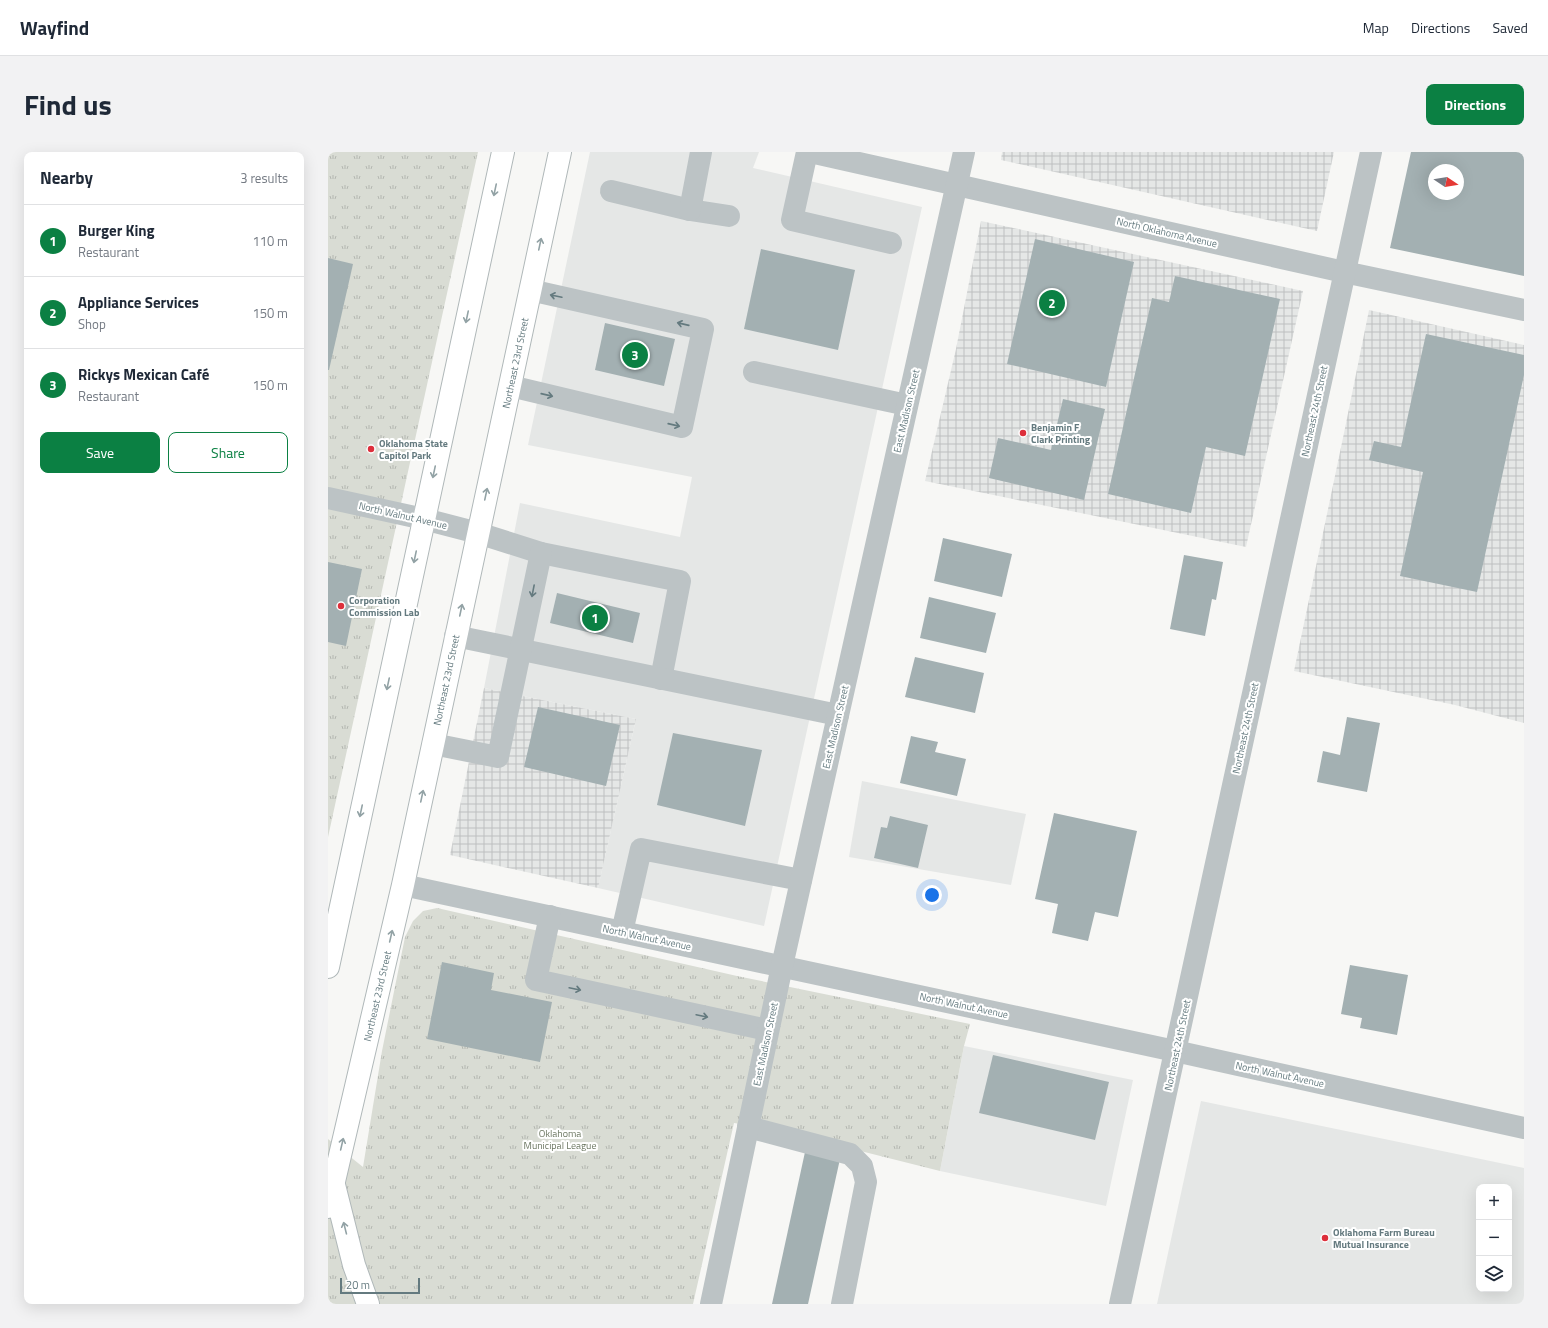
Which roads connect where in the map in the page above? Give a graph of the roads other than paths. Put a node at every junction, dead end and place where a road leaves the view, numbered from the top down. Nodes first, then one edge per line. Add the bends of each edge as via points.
1 (503, 152) edge
2 (560, 152) edge
3 (701, 152) edge
4 (809, 152) edge
5 (964, 152) edge
6 (1371, 152) edge
7 (957, 184) junction
8 (611, 191) dead end
9 (690, 210) junction
10 (729, 216) dead end
11 (891, 243) dead end
12 (1344, 272) junction
13 (530, 290) junction
14 (1524, 310) edge
15 (754, 372) dead end
16 (510, 386) junction
17 (907, 405) junction
18 (328, 498) edge
19 (424, 519) junction
20 (478, 532) junction
21 (541, 553) junction
22 (456, 636) junction
23 (521, 650) junction
24 (662, 679) junction
25 (838, 716) junction
26 (433, 744) junction
27 (801, 880) junction
28 (403, 885) junction
29 (550, 916) junction
30 (622, 932) junction
31 (782, 966) junction
32 (328, 967) edge
33 (768, 1030) junction
34 (1175, 1051) junction
35 (748, 1127) junction
36 (1524, 1128) edge
37 (334, 1182) junction
38 (328, 1207) edge
39 (368, 1304) edge
40 (711, 1304) edge
41 (842, 1304) edge
42 (1120, 1304) edge

1 -> 19 main road
13 -> 2 main road, Northeast 23rd Street
3 - 9 street
4 - 7 street, North Oklahoma Avenue
4 - 11 street via 792,220
5 - 7 street, East Madison Street
6 - 12 street, Northeast 24th Street
7 - 12 street, North Oklahoma Avenue
7 - 17 street, East Madison Street
8 - 9 street
9 - 10 street
12 - 14 street, North Oklahoma Avenue
12 - 34 street, Northeast 24th Street
13 - 16 main road, Northeast 23rd Street
16 -> 13 street via 682,427 703,329
15 - 17 street
20 -> 16 main road, Northeast 23rd Street
17 - 25 street, East Madison Street
18 - 19 street, North Walnut Avenue
19 - 20 street, North Walnut Avenue
19 -> 32 main road
20 - 21 street, North Walnut Avenue
22 -> 20 main road, Northeast 23rd Street
21 -> 23 street
21 - 24 street, North Walnut Avenue via 680,582
22 - 23 street
22 - 26 main road, Northeast 23rd Street
23 - 24 street
23 - 26 street via 498,757
24 - 25 street
25 - 27 street, East Madison Street
28 -> 26 main road, Northeast 23rd Street
27 - 30 street via 641,849
27 - 31 street, East Madison Street
28 - 29 street, North Walnut Avenue
37 -> 28 main road, Northeast 23rd Street
29 - 30 street, North Walnut Avenue
29 -> 33 street via 536,980
30 - 31 street, North Walnut Avenue
31 - 33 street, East Madison Street
31 - 34 street, North Walnut Avenue
33 - 35 street, East Madison Street
34 - 36 street, North Walnut Avenue
34 - 42 street, Northeast 24th Street
35 - 40 street, East Madison Street
35 - 41 street via 850,1154 862,1166 866,1182
37 - 38 main road, Northeast 23rd Street
39 -> 37 main road via 354,1265

